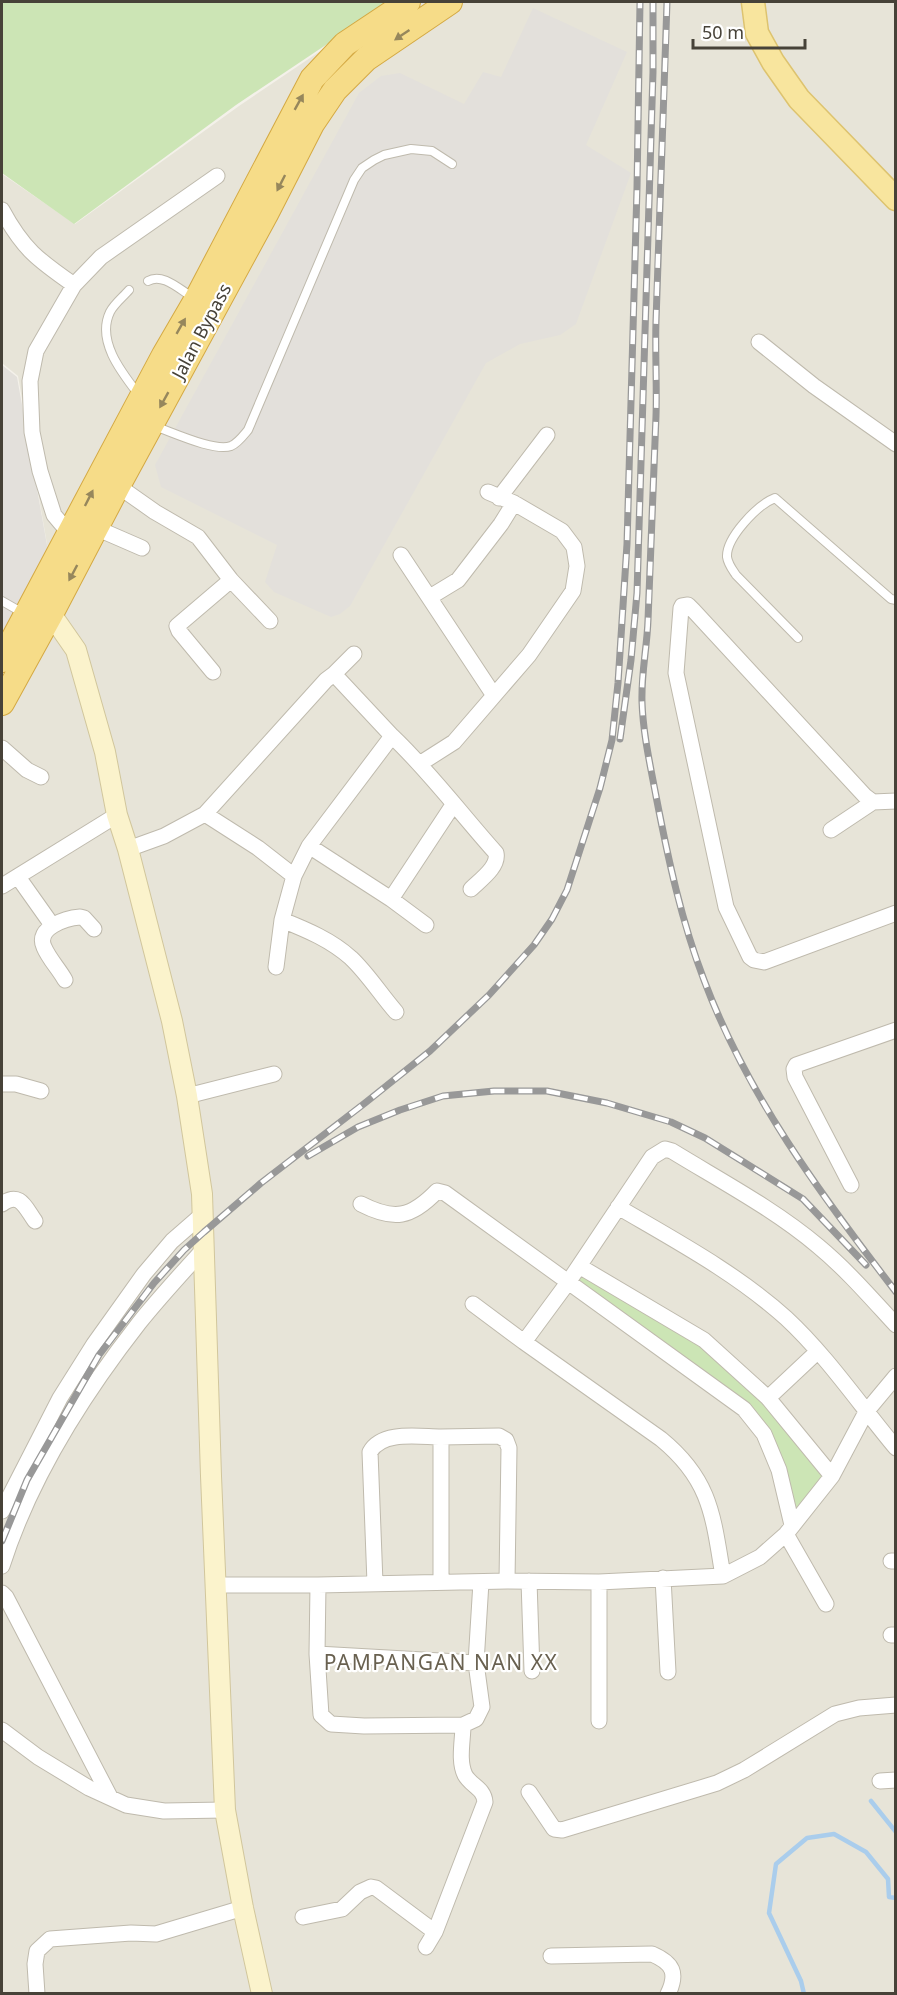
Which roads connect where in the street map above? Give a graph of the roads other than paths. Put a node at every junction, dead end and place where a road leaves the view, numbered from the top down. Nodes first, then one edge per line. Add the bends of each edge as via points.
1 (408, 2) edge
2 (450, 2) edge
3 (753, 2) edge
4 (452, 164) dead end
5 (217, 176) dead end
6 (896, 199) edge
7 (2, 210) edge
8 (242, 233) junction
9 (148, 281) dead end
10 (74, 285) junction
11 (129, 290) dead end
12 (196, 300) junction
13 (759, 342) dead end
14 (142, 398) junction
15 (150, 425) junction
16 (547, 435) dead end
17 (896, 444) edge
18 (118, 486) junction
19 (500, 498) junction
20 (96, 528) junction
21 (70, 534) junction
22 (142, 548) dead end
23 (401, 555) dead end
24 (231, 580) junction
25 (430, 597) junction
26 (896, 600) edge
27 (2, 601) edge
28 (40, 612) junction
29 (270, 621) dead end
30 (798, 638) dead end
31 (354, 654) dead end
32 (2, 660) edge
33 (213, 672) dead end
34 (334, 674) junction
35 (494, 694) junction
36 (2, 703) edge
37 (392, 736) junction
38 (2, 748) edge
39 (421, 763) junction
40 (41, 777) dead end
41 (896, 801) edge
42 (873, 802) junction
43 (453, 805) junction
44 (205, 814) junction
45 (117, 815) junction
46 (831, 830) dead end
47 (309, 846) junction
48 (128, 849) junction
49 (294, 876) junction
50 (18, 877) junction
51 (2, 886) edge
52 (471, 889) dead end
53 (391, 899) junction
54 (896, 913) edge
55 (282, 920) junction
56 (52, 925) junction
57 (426, 925) dead end
58 (94, 929) dead end
59 (276, 967) dead end
60 (66, 980) dead end
61 (396, 1012) dead end
62 (896, 1030) edge
63 (274, 1074) dead end
64 (2, 1084) edge
65 (41, 1091) dead end
66 (187, 1096) junction
67 (851, 1185) dead end
68 (2, 1204) edge
69 (361, 1204) dead end
70 (618, 1208) junction
71 (203, 1214) junction
72 (35, 1221) dead end
73 (203, 1250) junction
74 (579, 1266) junction
75 (569, 1281) junction
76 (473, 1304) dead end
77 (896, 1325) edge
78 (524, 1342) junction
79 (818, 1352) junction
80 (896, 1376) edge
81 (768, 1398) junction
82 (866, 1412) junction
83 (441, 1437) junction
84 (896, 1448) edge
85 (832, 1476) junction
86 (2, 1511) edge
87 (789, 1529) junction
88 (2, 1566) edge
89 (723, 1575) junction
90 (663, 1578) junction
91 (507, 1581) junction
92 (529, 1581) junction
93 (441, 1582) junction
94 (481, 1582) junction
95 (598, 1582) junction
96 (375, 1583) junction
97 (216, 1585) junction
98 (318, 1585) junction
99 (2, 1593) edge
100 (826, 1604) dead end
101 (317, 1654) junction
102 (476, 1663) junction
103 (532, 1671) dead end
104 (668, 1672) dead end
105 (896, 1705) edge
106 (599, 1721) dead end
107 (463, 1725) junction
108 (2, 1730) edge
109 (896, 1780) edge
110 (880, 1781) dead end
111 (530, 1792) dead end
112 (110, 1797) junction
113 (225, 1810) junction
114 (243, 1908) junction
115 (303, 1917) dead end
116 (435, 1932) junction
117 (426, 1947) dead end
118 (551, 1956) dead end
119 (37, 1994) edge
120 (262, 1994) edge
121 (668, 1994) edge

8 -> 1 highway, Jalan Bypass via 312,79 345,44
2 -> 8 highway, Jalan Bypass via 366,59 335,90
3 - 6 main road via 757,33 799,99
4 - 15 lane via 432,151 411,149 384,155 362,168 248,430 239,440 216,447
5 - 10 street via 101,257
7 - 10 street via 26,248
8 - 12 highway, Jalan Bypass
8 -> 15 highway, Jalan Bypass
9 - 12 lane via 165,280
10 - 21 street via 36,351 30,381 32,432 40,471 54,515
11 - 14 lane via 111,311 108,335 119,370
14 -> 12 highway, Jalan Bypass
13 - 17 street
21 -> 14 highway, Jalan Bypass
15 - 18 highway, Jalan Bypass
16 - 19 street
18 - 20 highway, Jalan Bypass
18 - 24 street via 198,537
19 - 25 street via 501,524 458,580
19 - 35 street via 562,531 574,547 577,566 573,591 529,655
20 - 22 street
20 -> 28 highway, Jalan Bypass
21 - 28 highway, Jalan Bypass
23 - 25 street
24 - 29 street
24 - 33 street via 177,626
25 - 35 street
26 - 30 lane via 775,498 750,516 728,548 728,563
27 - 28 lane via 16,609
28 - 32 highway, Jalan Bypass
28 - 36 highway, Jalan Bypass
28 - 45 main road via 76,650 105,752
31 - 34 street
34 - 37 street
34 - 44 street
35 - 39 street via 454,742
37 - 39 street
37 - 47 street
38 - 40 street
39 - 43 street
41 - 42 street
42 - 46 street
42 - 54 street via 694,611 688,605 682,606 676,673 726,907 750,957 764,962
43 - 52 street via 496,853 495,865
43 - 53 street
44 - 48 street via 164,836
44 - 49 street
45 - 48 main road
45 - 50 street
47 - 49 street
47 - 53 street
48 - 66 main road
49 - 55 street
50 - 51 street
50 - 56 street
53 - 57 street
55 - 59 street
55 - 61 street via 313,932 352,959
56 - 58 street via 80,917
56 - 60 street via 44,935 44,947
62 - 67 street via 806,1061 794,1069 821,1131
63 - 66 street
64 - 65 street
66 - 71 main road
68 - 72 street via 17,1199
69 - 75 street via 392,1216 418,1207 437,1191 445,1193
70 - 74 street
70 - 77 street via 655,1154 665,1149 672,1151 818,1246
70 - 79 street via 731,1275 787,1319
71 - 73 main road
71 - 86 street via 172,1241 144,1274 94,1344 60,1398
73 - 88 street via 140,1322 93,1386 44,1467
73 - 97 main road
74 - 75 street
74 - 81 street via 704,1340
75 - 78 street
75 - 87 street via 744,1409 764,1434 779,1470
76 - 78 street
78 - 89 street via 661,1439 681,1458 701,1484 710,1504
79 - 81 street
79 - 82 street
80 - 82 street
81 - 85 street
82 - 84 street
82 - 85 street
83 - 91 street via 500,1436 506,1440
83 - 93 street
83 - 96 street via 382,1440 373,1445 370,1452
85 - 87 street
87 - 89 street via 760,1557
87 - 100 street
89 - 90 street
90 - 95 street
90 - 104 street
91 - 92 street
91 - 94 street
92 - 95 street
92 - 103 street
93 - 94 street
93 - 96 street
94 - 102 street
95 - 106 street
96 - 98 street
97 - 98 street
97 - 113 main road
98 - 101 street
99 - 112 street
101 - 102 street
101 - 107 street via 321,1715 331,1724
102 - 107 street via 482,1707 476,1719
105 - 111 street via 846,1709 717,1783 562,1830 549,1824
107 - 116 street via 463,1769 481,1790 485,1802
108 - 112 street via 38,1757
109 - 110 street
112 - 113 street via 126,1805 164,1811
113 - 114 main road
114 - 119 street via 156,1934 50,1939 37,1951
114 - 120 main road
115 - 116 street via 342,1909 371,1887
116 - 117 street
118 - 121 street via 652,1954 664,1959 673,1970

